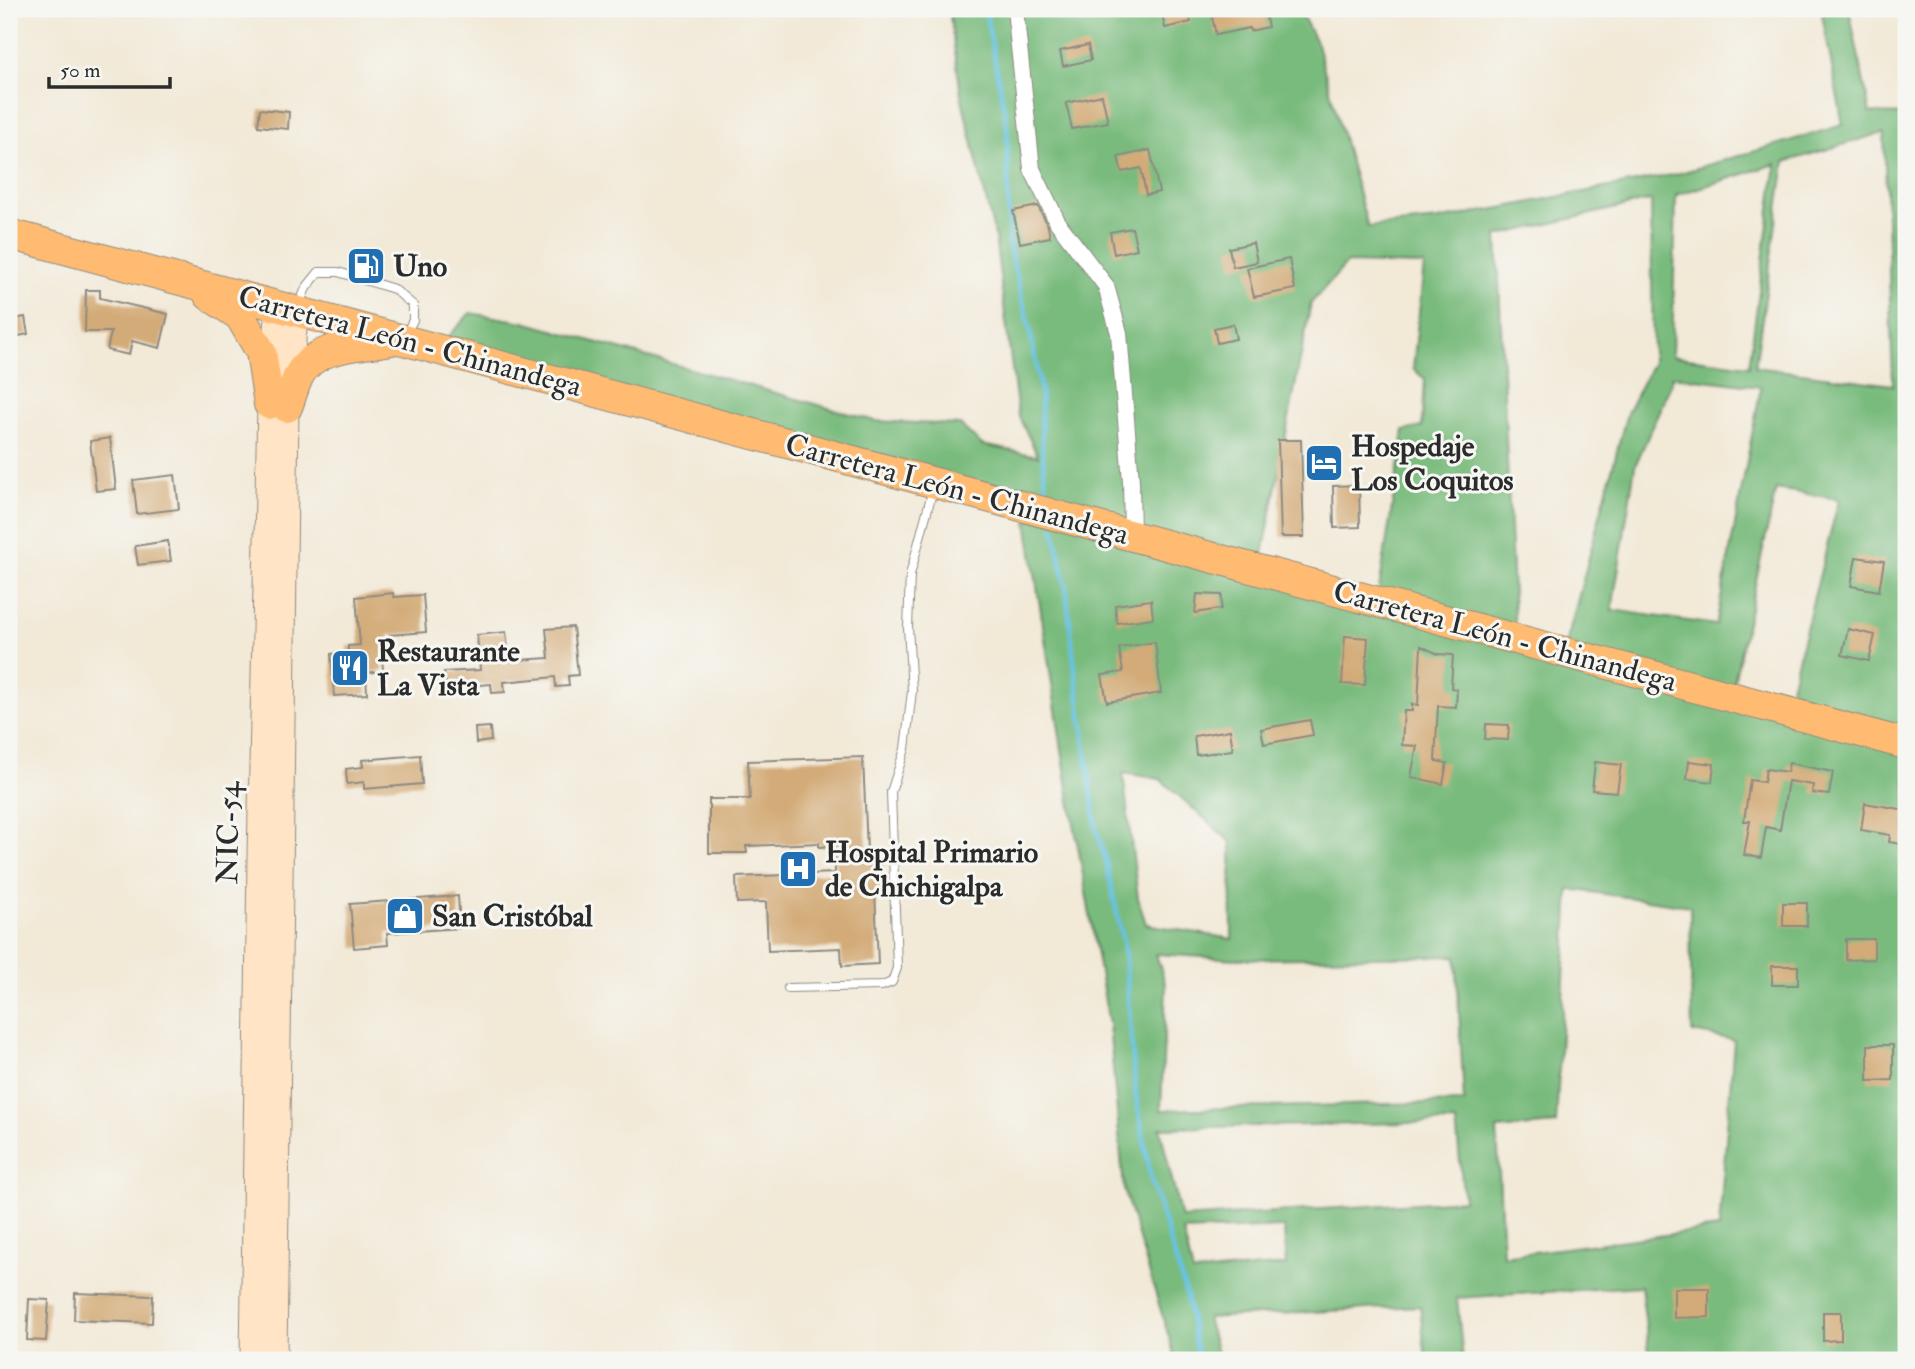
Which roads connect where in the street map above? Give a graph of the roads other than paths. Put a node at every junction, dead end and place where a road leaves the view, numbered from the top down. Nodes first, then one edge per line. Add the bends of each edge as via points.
1 (1016, 9) edge
2 (9, 234) edge
3 (192, 283) junction
4 (287, 309) junction
5 (403, 338) junction
6 (278, 405) junction
7 (935, 483) junction
8 (1132, 536) junction
9 (1906, 744) edge
10 (270, 857) junction
11 (788, 988) dead end
12 (255, 1115) junction
13 (278, 1116) junction
14 (252, 1349) edge
15 (276, 1349) edge

1 - 8 street via 1032,169 1059,223 1106,286 1119,333
2 - 3 highway, Carretera León - Chinandega
3 - 4 highway, Carretera León - Chinandega
3 - 6 highway via 240,316 261,352
4 - 5 highway, Carretera León - Chinandega
4 - 5 lane via 320,272 338,272 394,289 413,305 413,320
4 - 6 main road, NIC-54 / NIC-54
5 - 6 highway via 334,348 300,373
5 - 7 highway, Carretera León - Chinandega
6 - 10 main road, NIC-54 / NIC-54
7 - 8 highway, Carretera León - Chinandega
7 - 11 lane via 910,575 912,691 905,748 891,792 897,968 892,982 882,986
8 - 9 highway, Carretera León - Chinandega
10 - 12 main road, NIC-54 / NIC-54
10 - 13 main road, NIC-54 / NIC-54
12 - 13 main road
12 - 14 main road, NIC-54 / NIC-54
13 - 15 main road, NIC-54 / NIC-54
14 - 15 main road

